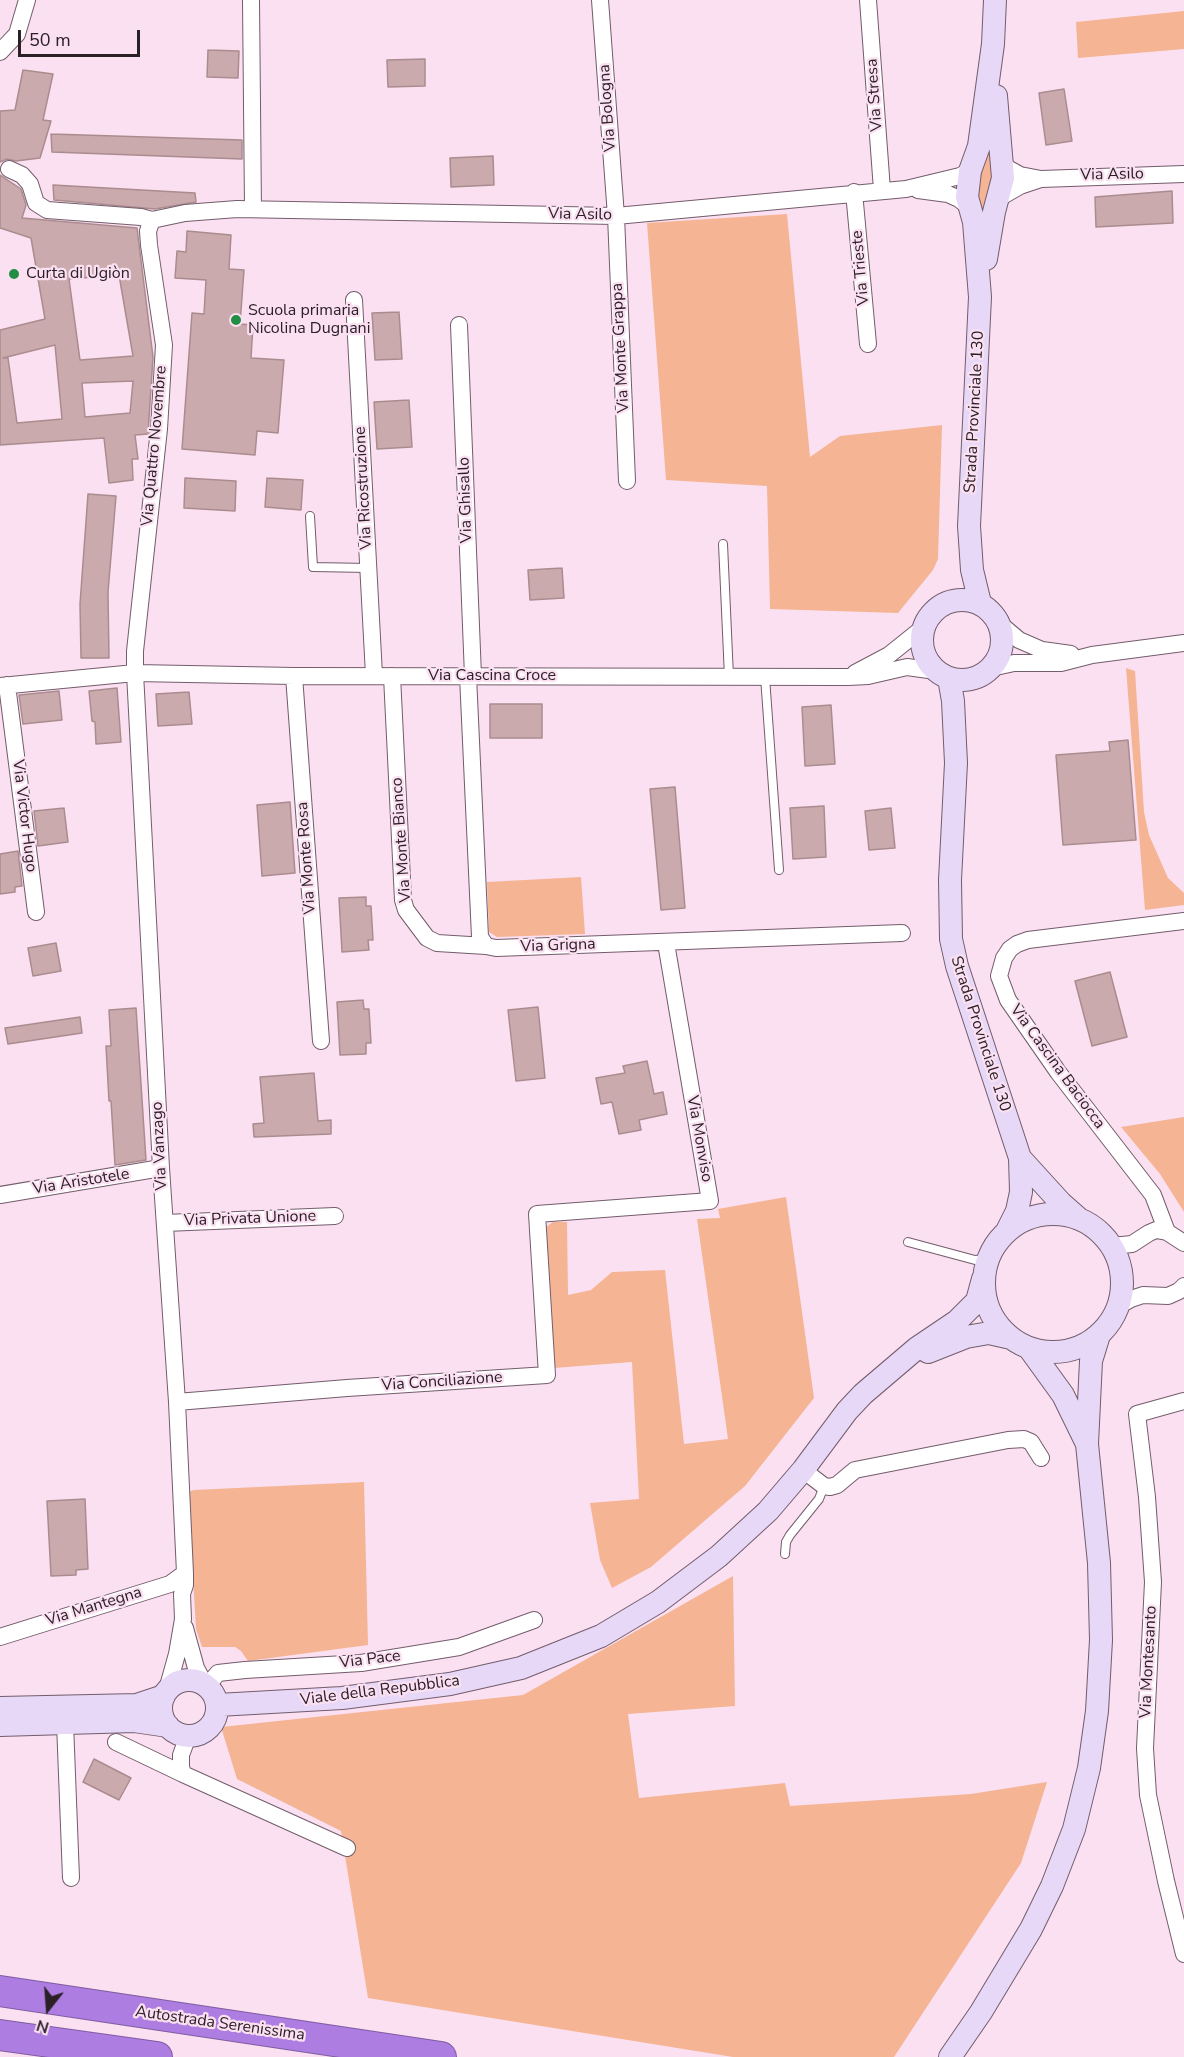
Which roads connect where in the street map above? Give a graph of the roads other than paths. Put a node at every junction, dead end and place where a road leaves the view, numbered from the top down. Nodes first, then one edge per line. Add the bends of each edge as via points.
1 (27, 0) edge
2 (252, 0) edge
3 (600, 0) edge
4 (868, 0) edge
5 (994, 0) edge
6 (993, 44) junction
7 (0, 52) edge
8 (1000, 161) junction
9 (9, 169) dead end
10 (970, 171) junction
11 (1184, 174) edge
12 (1041, 178) junction
13 (906, 189) junction
14 (882, 190) junction
15 (854, 192) junction
16 (999, 198) junction
17 (969, 207) junction
18 (253, 209) junction
19 (616, 216) junction
20 (152, 220) junction
21 (980, 297) junction
22 (354, 300) dead end
23 (459, 325) dead end
24 (868, 344) dead end
25 (627, 481) dead end
26 (310, 516) dead end
27 (969, 526) junction
28 (723, 544) dead end
29 (368, 568) junction
30 (949, 601) junction
31 (980, 603) junction
32 (999, 624) junction
33 (924, 627) junction
34 (1184, 643) edge
35 (1087, 656) junction
36 (135, 673) junction
37 (985, 673) junction
38 (943, 674) junction
39 (374, 675) junction
40 (294, 676) junction
41 (392, 676) junction
42 (470, 676) junction
43 (729, 677) junction
44 (765, 677) junction
45 (848, 677) junction
46 (3, 685) edge
47 (956, 763) junction
48 (779, 870) dead end
49 (36, 912) dead end
50 (1184, 921) edge
51 (902, 933) dead end
52 (666, 942) junction
53 (486, 946) junction
54 (321, 1041) dead end
55 (1020, 1158) junction
56 (161, 1168) junction
57 (0, 1195) edge
58 (1158, 1205) junction
59 (537, 1214) joint
60 (335, 1216) dead end
61 (1080, 1219) junction
62 (165, 1223) junction
63 (1008, 1229) junction
64 (1167, 1232) junction
65 (1149, 1233) junction
66 (908, 1242) dead end
67 (1184, 1243) edge
68 (1112, 1246) junction
69 (985, 1269) junction
70 (1184, 1286) edge
71 (1118, 1306) junction
72 (1099, 1335) junction
73 (1020, 1343) junction
74 (894, 1367) junction
75 (1184, 1401) edge
76 (177, 1402) junction
77 (1087, 1444) junction
78 (1041, 1458) dead end
79 (804, 1470) junction
80 (824, 1486) junction
81 (785, 1554) dead end
82 (185, 1573) joint
83 (176, 1589) junction
84 (183, 1619) junction
85 (534, 1620) dead end
86 (0, 1637) edge
87 (210, 1691) junction
88 (165, 1693) junction
89 (0, 1708) edge
90 (65, 1723) junction
91 (0, 1725) edge
92 (168, 1726) junction
93 (188, 1736) junction
94 (116, 1742) dead end
95 (183, 1774) junction
96 (347, 1848) dead end
97 (71, 1878) dead end
98 (1184, 1954) edge
99 (0, 1991) edge
100 (0, 2035) edge
101 (157, 2057) edge
102 (441, 2057) edge
103 (950, 2057) edge

1 - 7 street via 17,34
2 - 18 street
3 - 19 street, Via Bologna
4 - 14 street, Via Stresa
5 - 6 street, Strada Provinciale 130
6 - 8 street, Strada Provinciale 130
6 - 10 street, Strada Provinciale 130 via 979,146
8 - 12 street, Via Asilo via 1020,175
8 - 16 street, Strada Provinciale 130 via 1003,178
9 - 20 street via 22,175 30,184 36,203 47,210
10 - 13 street, Via Asilo
10 - 17 street, Strada Provinciale 130
11 - 12 street, Via Asilo
12 - 16 street, Via Asilo
13 - 14 street, Via Asilo
13 - 17 street, Via Asilo via 948,194
14 - 15 street, Via Asilo
15 - 19 street, Via Asilo
15 - 24 street, Via Trieste
16 - 21 street, Strada Provinciale 130
17 - 21 street, Strada Provinciale 130 via 974,222
18 - 19 street, Via Asilo
18 - 20 street, Via Asilo via 185,213
19 - 25 street, Via Monte Grappa
20 - 36 street, Via Quattro Novembre via 148,246 164,345
21 - 27 street, Strada Provinciale 130
22 - 29 street, Via Ricostruzione
23 - 42 street, Via Ghisallo
26 - 29 lane via 313,567
27 - 30 street, Strada Provinciale 130
27 - 31 street, Strada Provinciale 130 via 972,570
28 - 43 lane
29 - 39 street, Via Ricostruzione
30 - 31 street
30 - 33 street via 938,607
31 - 32 street, Strada Provinciale 130 via 995,615
32 - 35 street via 1019,640 1042,650
32 - 37 street, Strada Provinciale 130 via 1002,647 998,659
33 - 38 street, Strada Provinciale 130 via 923,651 928,662
33 - 45 street, Via Cascina Croce via 889,655
34 - 35 street
35 - 37 street via 1061,663 1014,663
36 - 40 street, Via Cascina Croce
36 - 46 street, Via Cascina Croce
36 - 56 street, Via Vanzago
37 - 38 street via 959,680
37 - 47 street, Strada Provinciale 130 via 972,688
38 - 45 street, Via Cascina Croce via 907,667
38 - 47 street, Strada Provinciale 130 via 953,701
39 - 40 street, Via Cascina Croce
39 - 41 street, Via Cascina Croce
40 - 54 street, Via Monte Rosa
41 - 42 street, Via Cascina Croce
41 - 53 street, Via Monte Bianco via 406,910 427,938 437,943
42 - 43 street, Via Cascina Croce
42 - 53 street via 480,937
43 - 44 street, Via Cascina Croce
44 - 45 street, Via Cascina Croce
44 - 48 lane
46 - 49 street, Via Victor Hugo
47 - 55 street, Strada Provinciale 130 via 951,939
50 - 58 street, Via Cascina Baciocca via 1028,940 1010,949 999,976 1008,1000 1042,1050 1142,1178
51 - 52 street, Via Grigna
52 - 53 street, Via Grigna
52 - 59 street, Via Monviso via 710,1201
55 - 61 street, Strada Provinciale 130 via 1054,1197
55 - 63 street, Strada Provinciale 130 via 1021,1192
56 - 57 street, Via Aristotele
56 - 62 street, Via Vanzago
58 - 64 street, Via Cascina Baciocca
58 - 65 street
59 - 76 street, Via Conciliazione via 547,1375
60 - 62 street, Via Privata Unione
61 - 63 street via 1042,1214
61 - 68 street
62 - 76 street, Via Vanzago
63 - 69 street via 995,1243
64 - 65 street
64 - 67 street
65 - 68 street via 1132,1244
66 - 69 lane via 975,1260
68 - 71 street via 1121,1270
69 - 73 street via 984,1296 989,1312 998,1326
69 - 74 street, Viale della Repubblica via 976,1301 957,1321
70 - 71 street via 1168,1296 1143,1296
71 - 72 street
72 - 73 street via 1083,1346 1047,1353
72 - 77 street via 1091,1361
73 - 74 street, Viale della Repubblica via 989,1333 966,1337
73 - 77 street via 1063,1395
74 - 79 street, Viale della Repubblica via 847,1411
75 - 98 street, Via Montesanto via 1137,1414 1153,1582 1145,1748 1148,1795
76 - 82 street, Via Vanzago
77 - 103 street via 1099,1563 1101,1640 1089,1768 1074,1829 1031,1929
78 - 80 street via 1031,1442 1008,1440 855,1470 837,1485
79 - 80 street
79 - 87 street, Viale della Repubblica via 768,1511 719,1556 658,1602 601,1636 551,1656 488,1677 342,1698
80 - 81 lane via 819,1499 790,1535
82 - 83 street, Via Mantegna
83 - 84 street
83 - 86 street, Via Mantegna
84 - 87 street via 196,1668
84 - 88 street
85 - 87 street, Via Pace via 459,1647 362,1663 218,1673
87 - 88 street via 188,1679
87 - 93 street via 217,1715 213,1724 207,1731
88 - 89 street via 137,1705
88 - 92 street via 161,1708
90 - 91 street
90 - 92 street via 134,1721
90 - 97 street
92 - 93 street
93 - 95 street via 181,1755
94 - 95 street
95 - 96 street
99 - 102 highway, Autostrada Serenissima
100 - 101 highway

